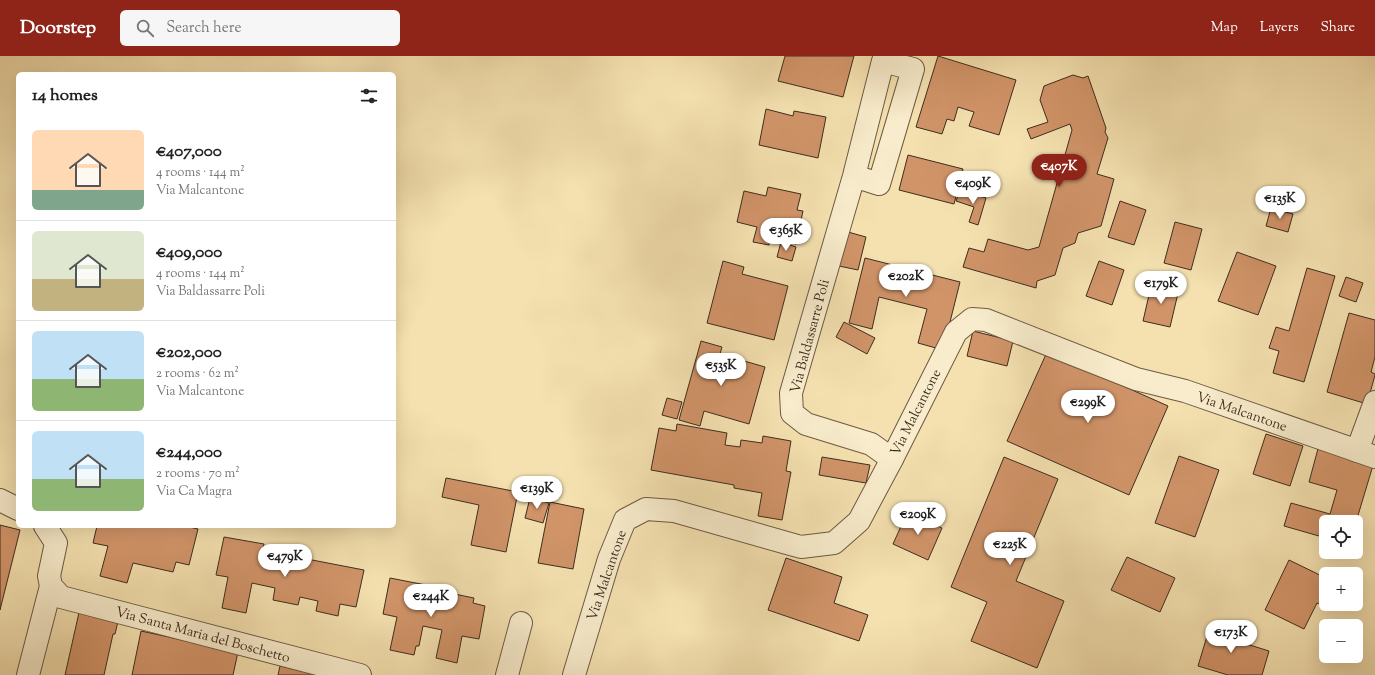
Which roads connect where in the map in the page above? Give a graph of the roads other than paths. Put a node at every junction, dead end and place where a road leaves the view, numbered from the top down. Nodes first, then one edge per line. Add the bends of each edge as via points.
1 (854, 176) junction
2 (1375, 402) edge
3 (1366, 454) edge
4 (892, 459) junction
5 (0, 500) edge
6 (16, 508) edge
7 (46, 528) edge
8 (51, 586) junction
9 (521, 622) dead end
10 (28, 675) edge
11 (360, 675) edge
12 (507, 675) edge
13 (574, 675) edge

1 - 1 street, Via Baldassarre Poli via 883,61 912,69 879,184
1 - 4 street, Via Baldassarre Poli via 792,393 792,413 806,424 871,444
2 - 3 street
3 - 4 street, Via Malcantone via 1185,391 1136,379 986,320 972,319 956,332
4 - 13 street, Via Malcantone via 858,521 834,543 802,547 674,511 646,509 625,520 609,559
5 - 6 street
7 - 8 street via 56,543 49,576
8 - 10 street
8 - 11 street, Via Santa Maria del Boschetto via 61,597
9 - 12 street

